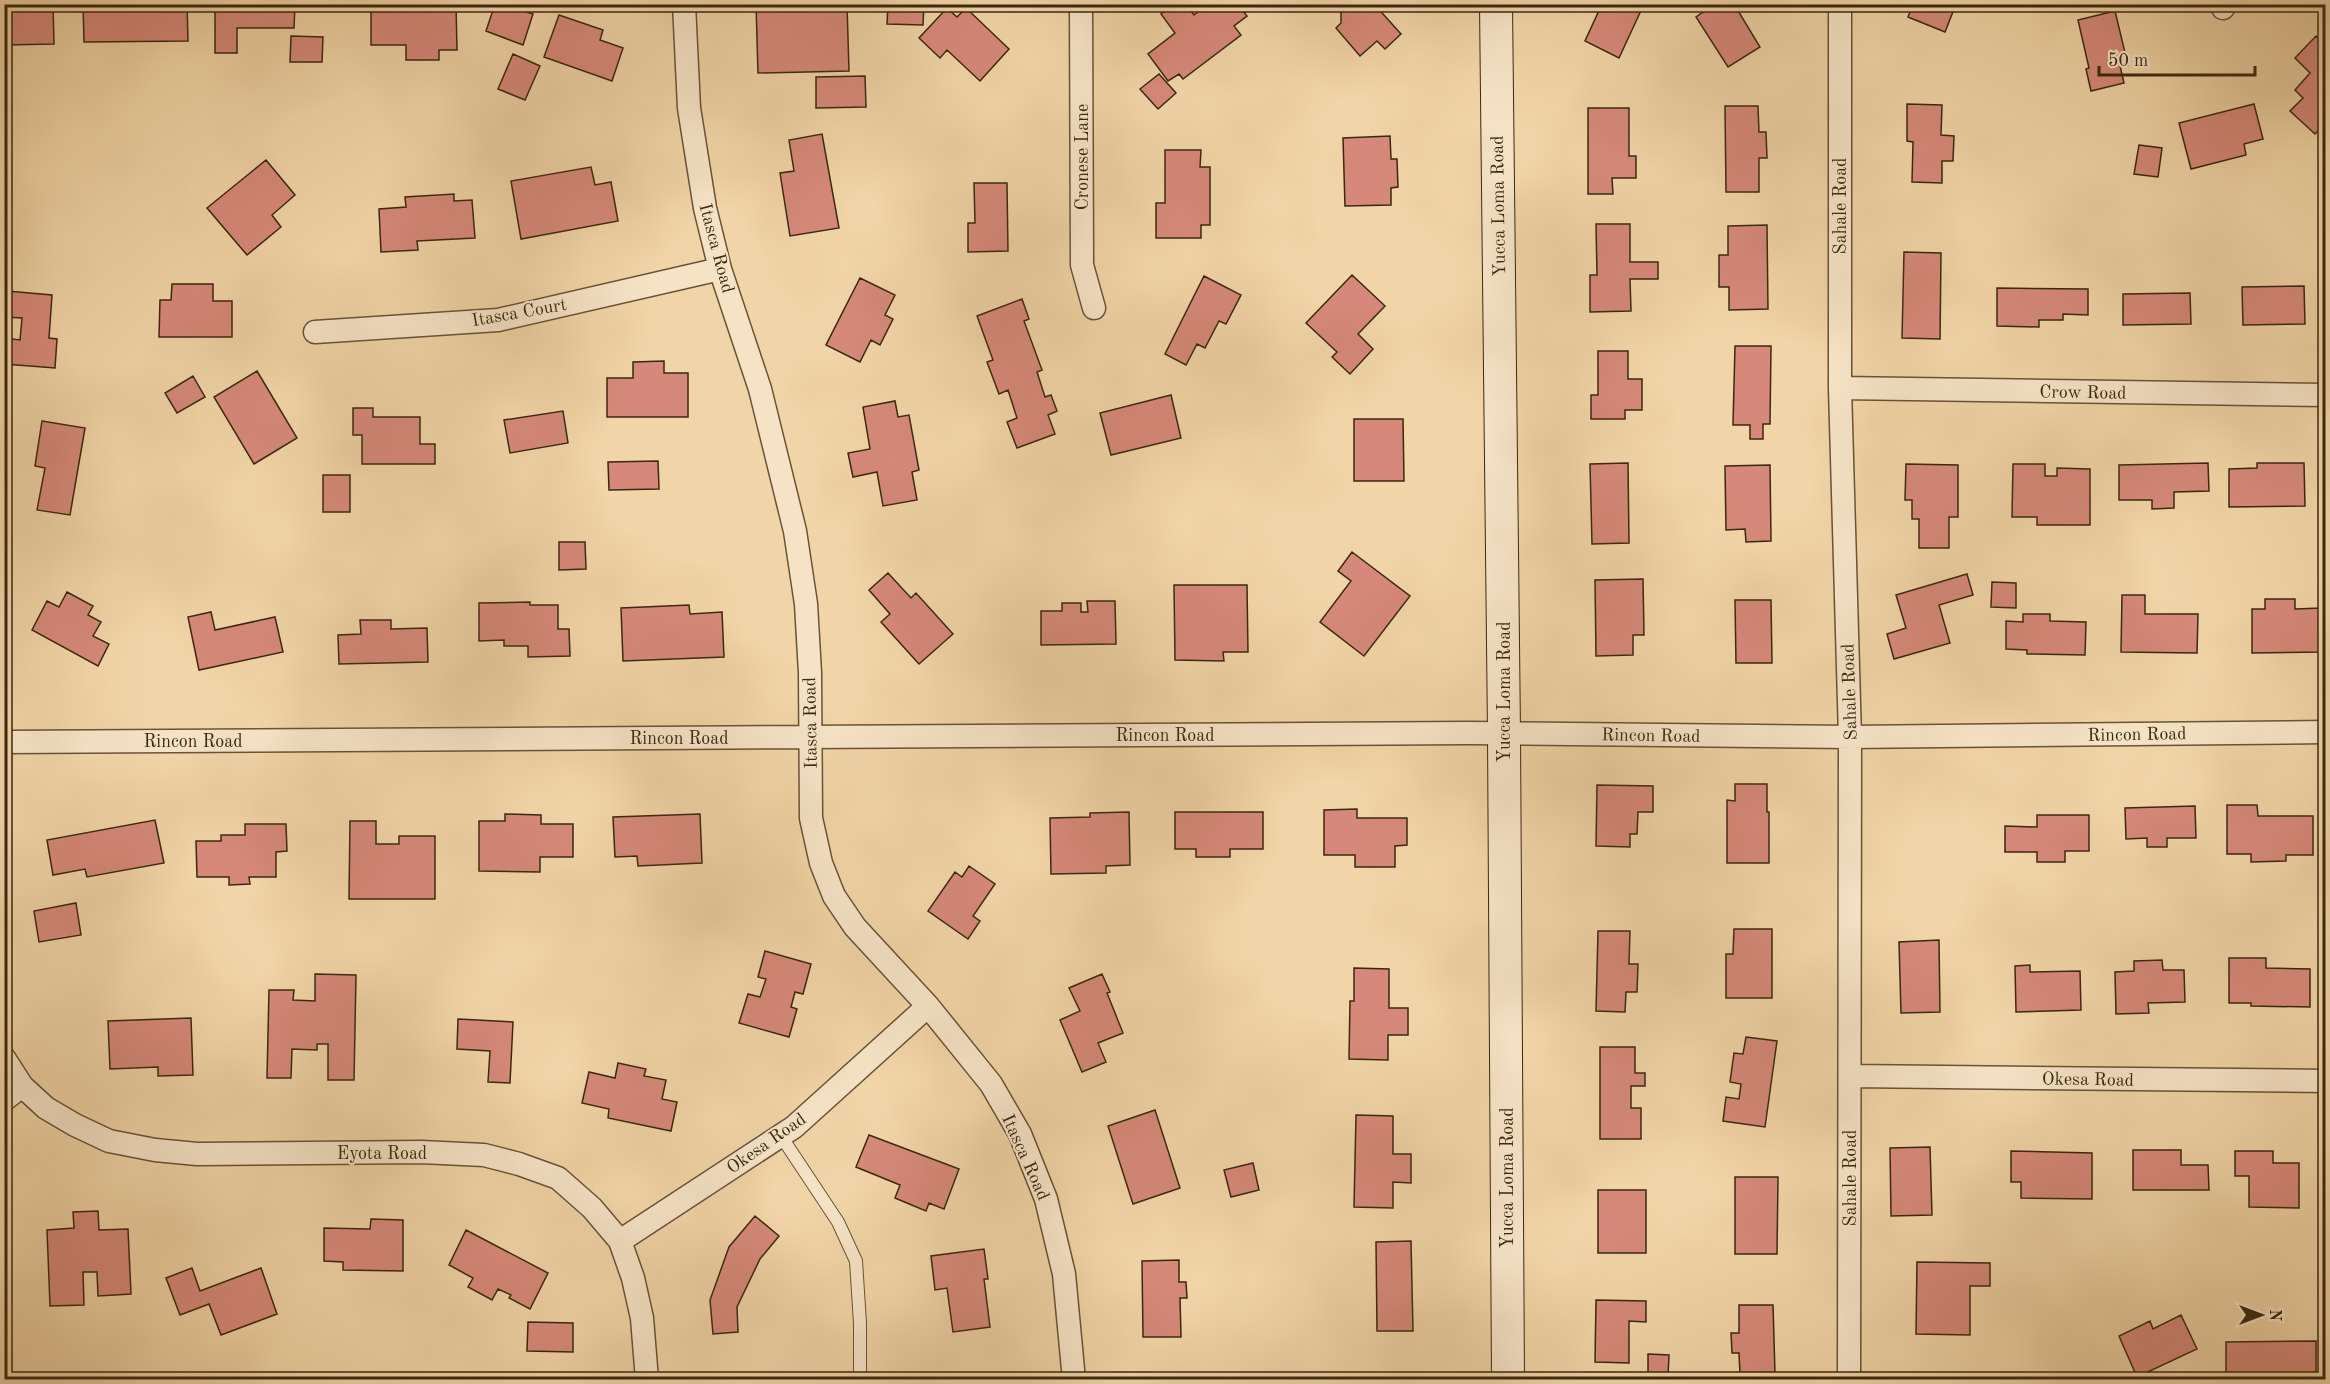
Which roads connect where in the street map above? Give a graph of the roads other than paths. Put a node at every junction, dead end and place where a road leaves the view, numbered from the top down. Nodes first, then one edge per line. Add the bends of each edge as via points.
1 (684, 4) edge
2 (1082, 4) edge
3 (1496, 4) edge
4 (1840, 4) edge
5 (720, 269) junction
6 (1094, 308) dead end
7 (315, 332) dead end
8 (1840, 388) junction
9 (2325, 395) edge
10 (2325, 732) edge
11 (1504, 733) junction
12 (811, 737) junction
13 (1850, 737) junction
14 (4, 742) edge
15 (928, 1006) junction
16 (4, 1058) edge
17 (1851, 1077) junction
18 (2325, 1081) edge
19 (22, 1086) junction
20 (4, 1100) edge
21 (781, 1136) junction
22 (620, 1241) junction
23 (647, 1380) edge
24 (860, 1380) edge
25 (1074, 1380) edge
26 (1508, 1380) edge
27 (1850, 1380) edge

1 - 5 street, Itasca Road via 689,108 705,208
2 - 6 street, Cronese Lane via 1082,265
3 - 11 main road, Yucca Loma Road
4 - 8 street, Sahale Road
5 - 7 street, Itasca Court via 498,320
5 - 12 street, Itasca Road via 760,389 795,531 806,604
8 - 9 street, Crow Road
8 - 13 street, Sahale Road
10 - 13 street, Rincon Road
11 - 12 street, Rincon Road
11 - 13 street, Rincon Road
11 - 26 main road, Yucca Loma Road
12 - 14 street, Rincon Road
12 - 15 street, Itasca Road via 811,818 821,863 834,896 855,927
13 - 17 street, Sahale Road
15 - 21 street, Okesa Road
15 - 25 street, Itasca Road via 991,1084 1020,1134 1046,1198 1064,1274
16 - 19 street, Eyota Road
17 - 18 street, Okesa Road
17 - 27 street, Sahale Road
19 - 20 street
19 - 22 street, Eyota Road via 46,1108 75,1125 109,1141 155,1150 197,1154 421,1152 484,1155 519,1164 558,1178 592,1208
21 - 22 street, Okesa Road
21 - 24 lane via 838,1222 856,1261
22 - 23 street, Eyota Road via 642,1318

